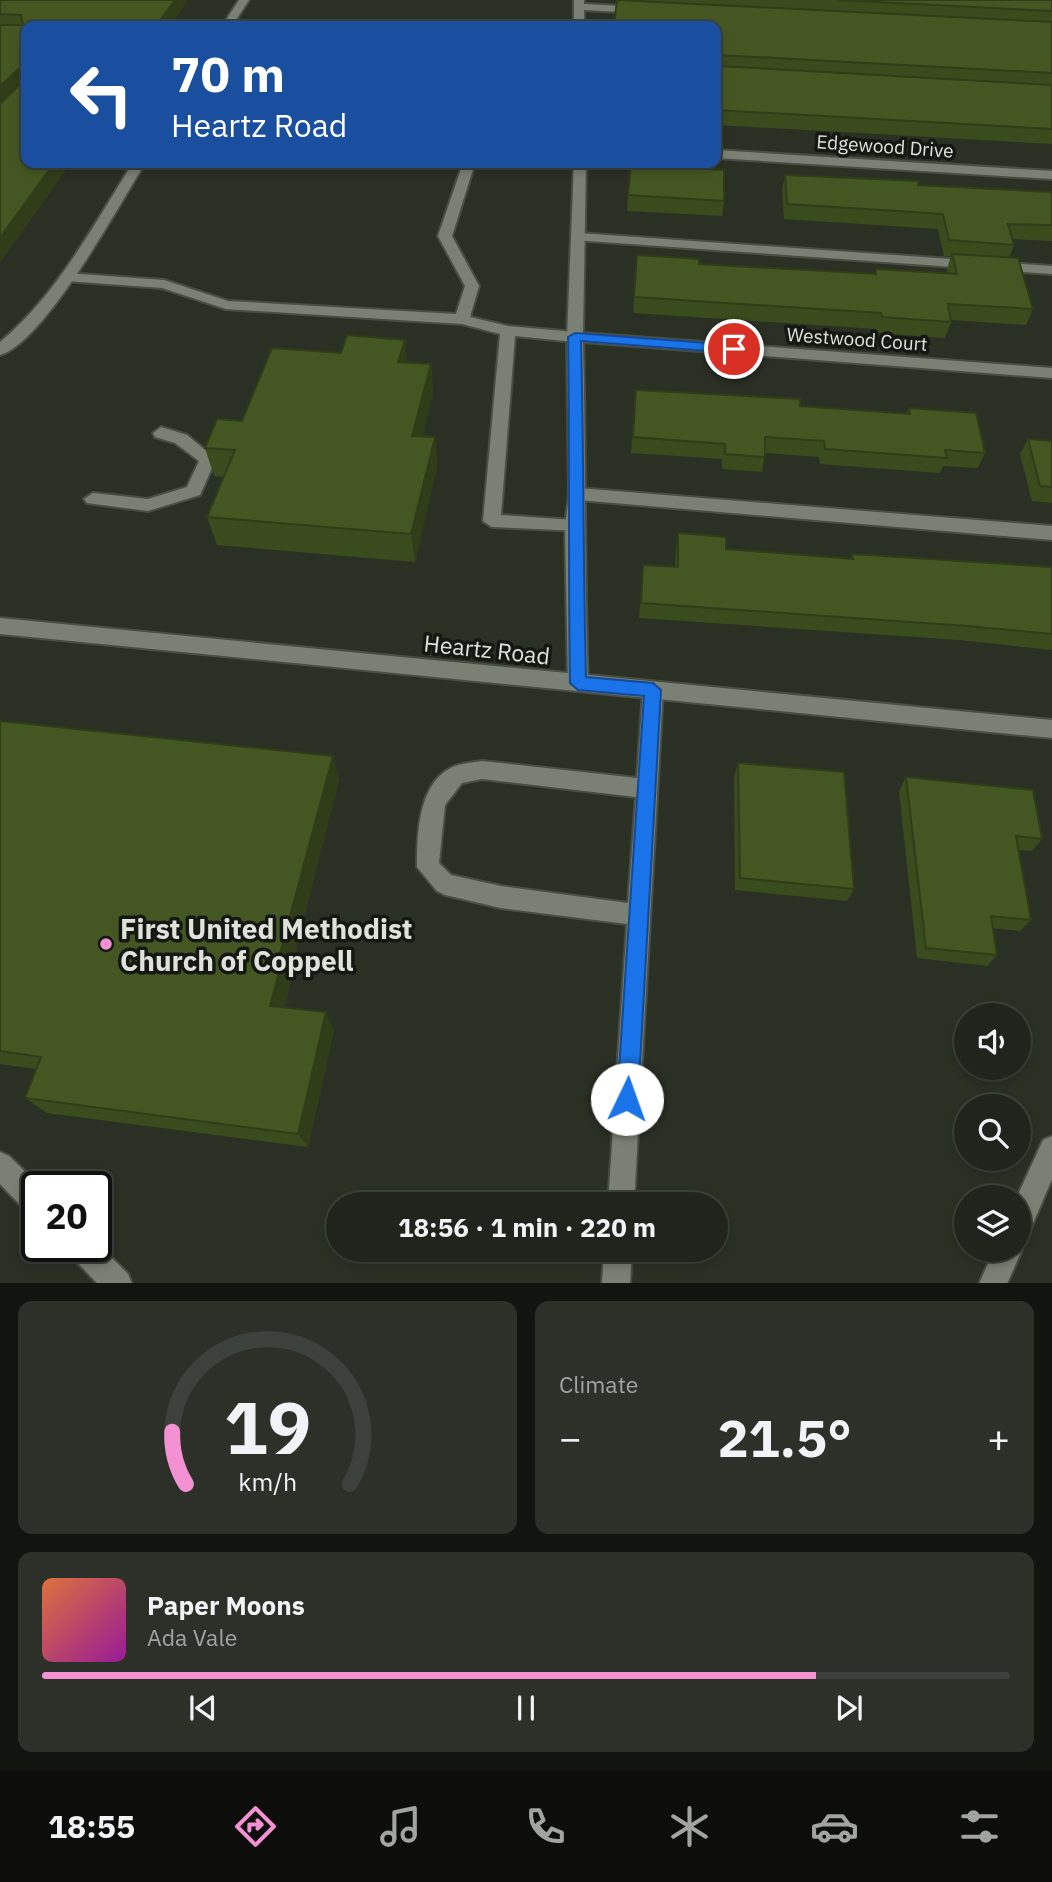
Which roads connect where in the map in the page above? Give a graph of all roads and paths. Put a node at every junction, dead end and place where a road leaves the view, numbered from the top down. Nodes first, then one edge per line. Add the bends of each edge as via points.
1 (244, 0) edge
2 (579, 3) edge
3 (647, 10) edge
4 (230, 21) edge
5 (579, 21) edge
6 (721, 154) edge
7 (136, 168) edge
8 (468, 168) edge
9 (580, 168) edge
10 (1052, 176) edge
11 (579, 237) junction
12 (1052, 270) edge
13 (66, 276) junction
14 (462, 319) junction
15 (508, 331) junction
16 (575, 337) junction
17 (1, 348) edge
18 (1052, 373) edge
19 (161, 433) dead end
20 (578, 495) junction
21 (93, 499) dead end
22 (574, 526) junction
23 (1052, 533) edge
24 (0, 626) edge
25 (578, 683) junction
26 (653, 690) junction
27 (1052, 729) edge
28 (647, 789) junction
29 (639, 915) junction
30 (1052, 1149) edge
31 (0, 1165) edge
32 (21, 1186) edge
33 (622, 1192) edge
34 (1031, 1196) edge
35 (97, 1262) edge
36 (617, 1262) edge
37 (1003, 1262) edge
38 (118, 1283) edge
39 (616, 1283) edge
40 (993, 1283) edge

1 - 4 street
2 - 3 street
2 - 5 street
6 - 10 street, Edgewood Drive
7 - 13 street
8 - 14 street via 445,236 472,286
9 - 11 street
11 - 12 street
11 - 16 street
13 - 14 street, Westwood Court via 164,285 226,305
13 - 17 street via 44,307
14 - 15 street, Westwood Court
15 - 16 street, Westwood Court
15 - 22 street via 492,521
16 - 18 street, Westwood Court
16 - 20 street
19 - 21 street via 181,439 208,459 194,491 148,505
20 - 22 street
20 - 23 street
22 - 25 street
24 - 25 street, Heartz Road
25 - 26 street, Heartz Road
26 - 27 street, Heartz Road
26 - 28 street
28 - 29 street
28 - 29 street via 482,770 457,774 440,789 428,836 428,867 445,884 502,897
29 - 33 street
30 - 34 street
31 - 32 street
35 - 38 street
36 - 39 street
37 - 40 street

